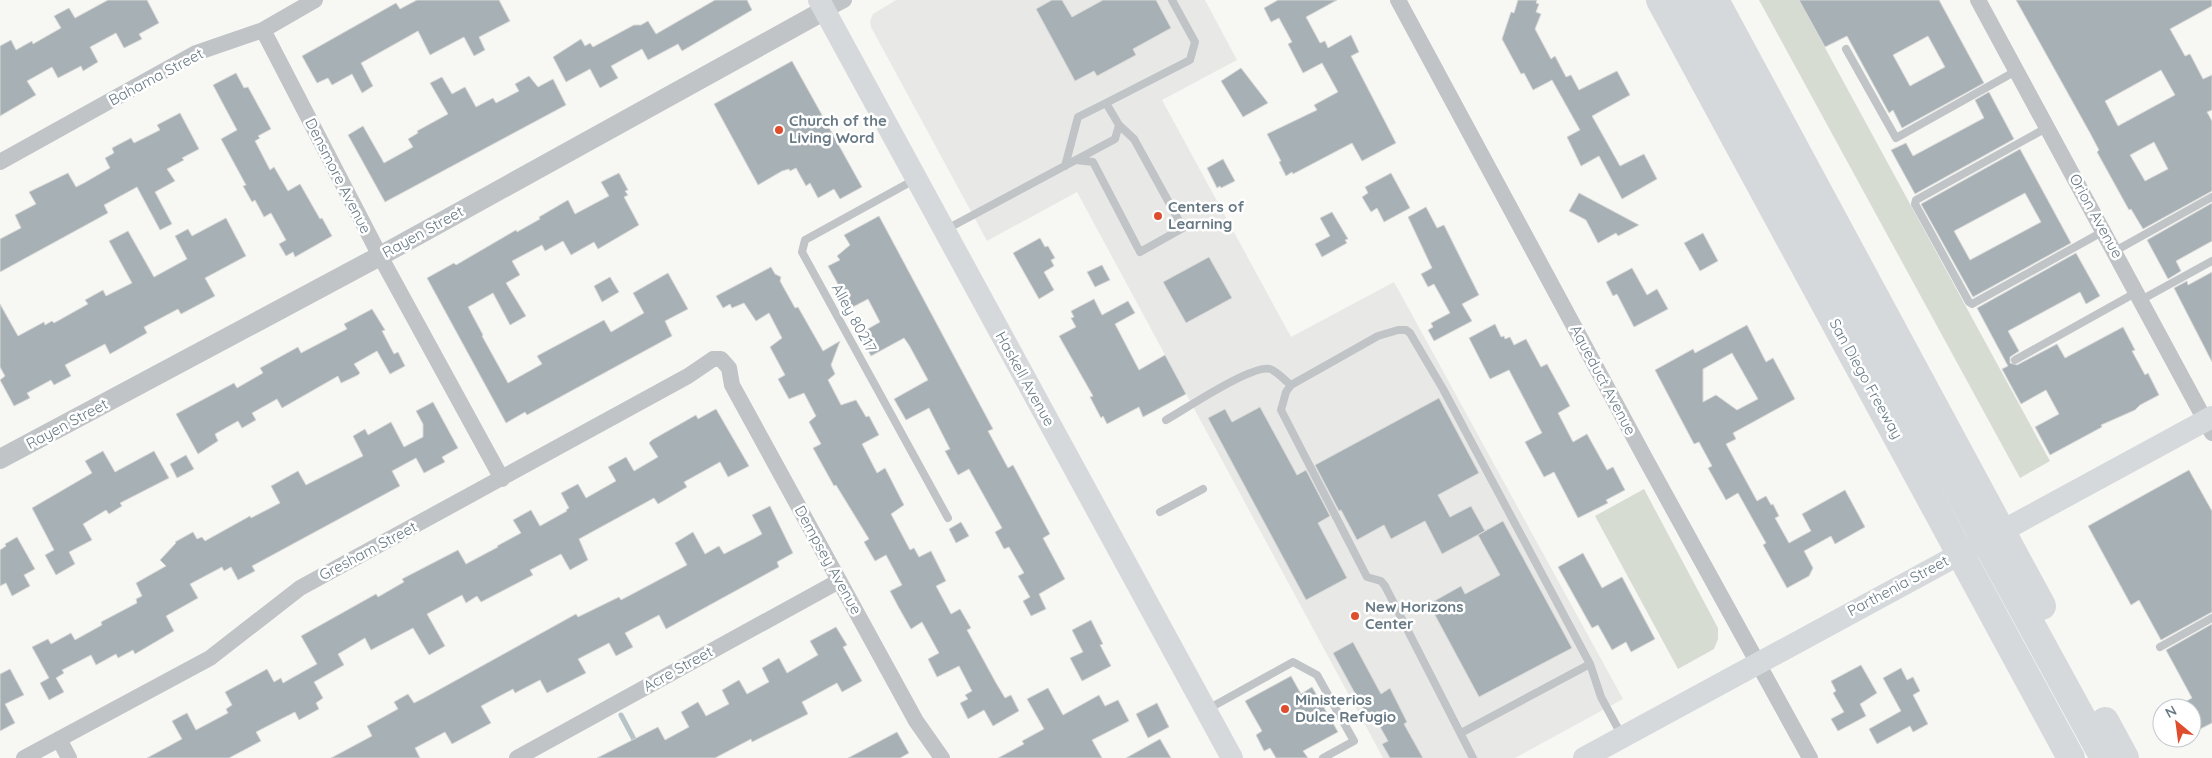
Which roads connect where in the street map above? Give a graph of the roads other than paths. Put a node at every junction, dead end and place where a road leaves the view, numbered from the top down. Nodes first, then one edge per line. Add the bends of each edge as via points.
1 (315, 0) edge
2 (1172, 0) edge
3 (1398, 0) edge
4 (1660, 0) edge
5 (1680, 0) edge
6 (1690, 0) edge
7 (1715, 0) edge
8 (1978, 0) edge
9 (829, 3) edge
10 (263, 30) junction
11 (1846, 48) dead end
12 (2016, 71) junction
13 (1106, 103) junction
14 (1119, 126) junction
15 (2048, 127) junction
16 (1076, 160) junction
17 (0, 162) edge
18 (1065, 166) junction
19 (915, 180) junction
20 (2212, 197) edge
21 (944, 231) junction
22 (2104, 231) junction
23 (2115, 251) junction
24 (380, 256) junction
25 (2212, 261) edge
26 (2139, 296) junction
27 (720, 359) joint
28 (2014, 360) dead end
29 (1291, 386) junction
30 (1166, 420) dead end
31 (2210, 423) edge
32 (0, 459) edge
33 (1943, 471) junction
34 (502, 479) junction
35 (1203, 489) dead end
36 (1160, 512) dead end
37 (948, 518) dead end
38 (839, 581) junction
39 (2019, 613) junction
40 (2212, 618) edge
41 (2160, 647) dead end
42 (1590, 664) junction
43 (1757, 664) junction
44 (1206, 710) junction
45 (1461, 733) junction
46 (1623, 737) junction
47 (59, 739) junction
48 (24, 758) edge
49 (69, 758) edge
50 (517, 758) edge
51 (942, 758) edge
52 (1232, 758) edge
53 (1322, 758) edge
54 (1473, 758) edge
55 (1584, 758) edge
56 (1810, 758) edge
57 (2071, 758) edge
58 (2092, 758) edge
59 (2104, 758) edge
60 (2125, 758) edge

1 - 10 street, Bahama Street
2 - 13 lane via 1195,42 1190,60
3 - 43 street, Aqueduct Avenue
4 - 33 highway, San Diego Freeway
5 - 33 highway
6 - 33 highway
7 - 33 highway, San Diego Freeway
8 - 12 street, Orion Avenue
9 - 19 main road, Haskell Avenue
9 - 24 street, Rayen Street
10 - 17 street, Bahama Street via 196,54
10 - 24 street, Densmore Avenue
11 - 12 lane via 1896,138
12 - 15 street, Orion Avenue
13 - 14 lane
13 - 18 lane via 1078,117
14 - 16 lane via 1115,139
14 - 16 lane via 1134,139 1183,228 1140,252 1093,162
15 - 22 street, Orion Avenue
15 - 22 lane via 1916,200 1915,204 1972,304
16 - 18 lane
18 - 21 lane
19 - 21 main road, Haskell Avenue
19 - 37 lane, Alley 80217 via 805,240 802,252
20 - 23 lane
21 - 44 main road, Haskell Avenue
22 - 23 street, Orion Avenue
23 - 26 street, Orion Avenue
24 - 32 street, Rayen Street
24 - 34 street, Densmore Avenue
25 - 26 lane
26 - 28 lane
26 - 31 street, Orion Avenue
27 - 34 street, Gresham Street via 712,359 688,376
27 - 38 street, Dempsey Avenue via 729,368 732,384
29 - 30 lane via 1271,369 1261,368
29 - 42 lane via 1378,336 1406,330 1410,333
29 - 45 lane via 1282,402 1284,420 1367,577 1381,581 1385,586
31 - 43 main road, Parthenia Street
33 - 39 highway, San Diego Freeway
33 - 39 highway, San Diego Freeway
34 - 47 street, Gresham Street via 300,588 210,658
35 - 36 lane
38 - 50 street, Acre Street
38 - 51 street, Dempsey Avenue via 916,721
39 - 57 highway, San Diego Freeway
39 - 58 highway
39 - 59 highway
39 - 60 highway, San Diego Freeway
40 - 41 lane
42 - 45 lane
42 - 46 lane via 1601,697
43 - 46 main road, Parthenia Street
43 - 56 street, Aqueduct Avenue
44 - 52 main road, Haskell Avenue
44 - 53 lane via 1293,662 1317,674 1354,741
45 - 54 lane
46 - 55 main road, Parthenia Street
47 - 48 street, Gresham Street
47 - 49 street

